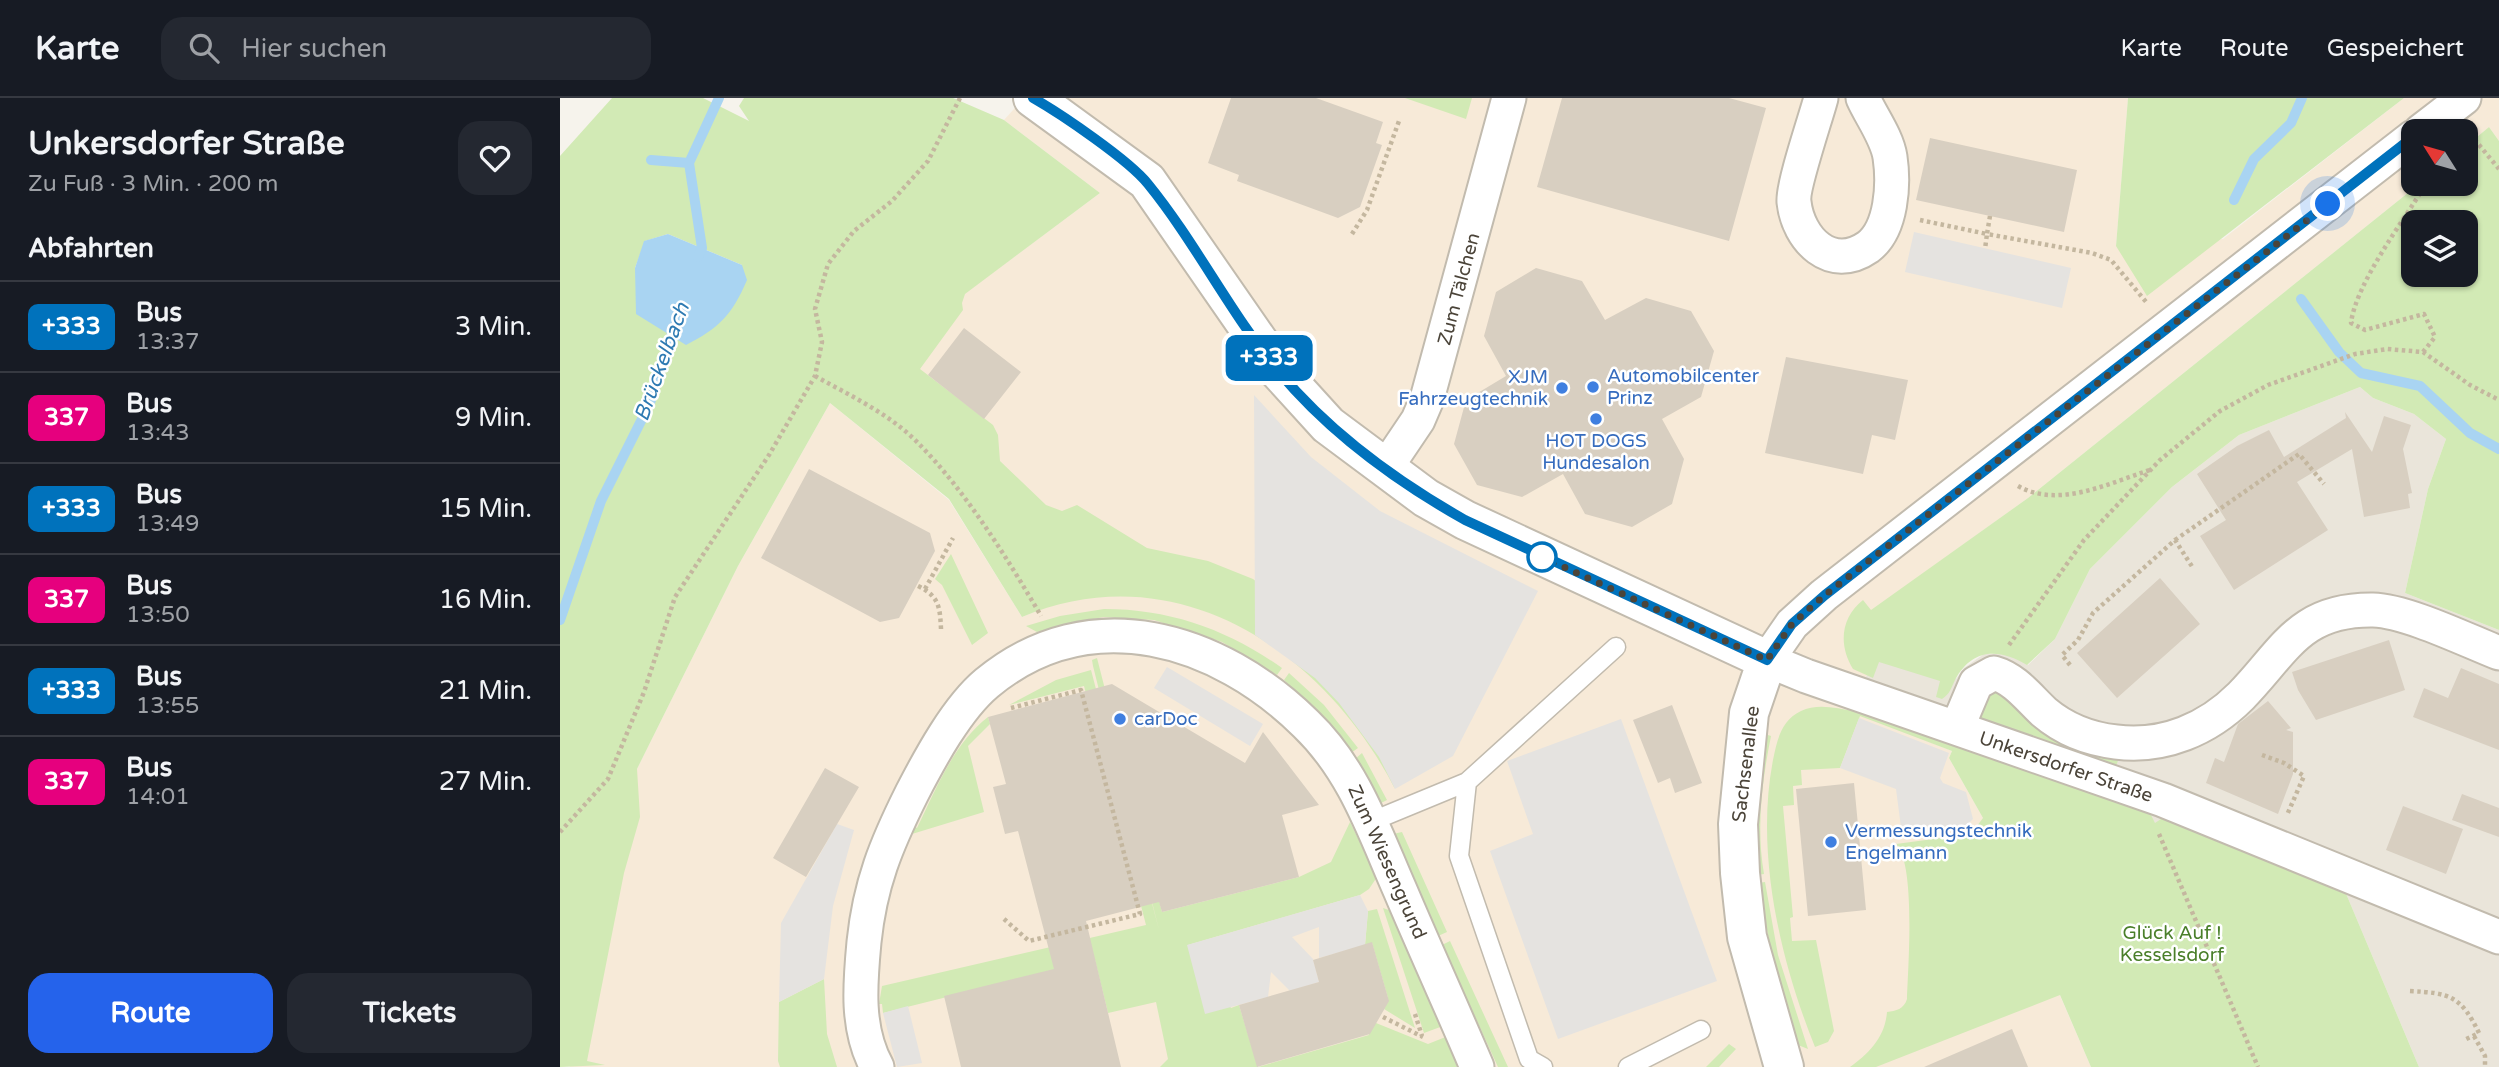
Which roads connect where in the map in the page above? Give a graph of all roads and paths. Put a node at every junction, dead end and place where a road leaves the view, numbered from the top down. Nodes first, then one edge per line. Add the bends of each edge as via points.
1 (960, 98) edge
2 (1033, 98) edge
3 (1509, 98) edge
4 (1821, 98) edge
5 (1863, 98) edge
6 (2453, 101) edge
7 (2434, 119) edge
8 (1399, 121) dead end
9 (2401, 146) edge
10 (2499, 169) edge
11 (2419, 196) edge
12 (1990, 216) dead end
13 (1913, 219) dead end
14 (1352, 234) dead end
15 (1987, 234) junction
16 (1985, 249) dead end
17 (2147, 303) dead end
18 (2423, 352) junction
19 (815, 376) junction
20 (2499, 400) edge
21 (1385, 469) junction
22 (2152, 469) junction
23 (2323, 484) dead end
24 (2017, 486) dead end
25 (953, 538) dead end
26 (2175, 540) junction
27 (2193, 568) dead end
28 (918, 586) dead end
29 (925, 589) junction
30 (1041, 616) dead end
31 (941, 629) dead end
32 (2008, 646) dead end
33 (1616, 647) dead end
34 (2499, 653) edge
35 (1767, 660) junction
36 (2070, 665) dead end
37 (1007, 709) dead end
38 (1957, 728) junction
39 (2262, 755) dead end
40 (1467, 782) junction
41 (1370, 822) junction
42 (2155, 824) dead end
43 (560, 832) edge
44 (2274, 844) junction
45 (1004, 919) dead end
46 (2499, 937) edge
47 (2410, 990) dead end
48 (1383, 1017) dead end
49 (1459, 1025) junction
50 (1701, 1030) dead end
51 (2474, 1036) junction
52 (2464, 1040) dead end
53 (877, 1067) edge
54 (1476, 1067) edge
55 (1542, 1067) edge
56 (1628, 1067) edge
57 (1783, 1067) edge
58 (2258, 1067) edge
59 (2485, 1067) edge

1 - 19 path via 928,161 892,201 855,231 828,264 815,309 822,342
2 - 21 street, Unkersdorfer Straße via 1147,181 1278,370 1328,425
3 - 21 street, Zum Tälchen via 1427,399
4 - 5 street via 1793,200 1804,237 1827,254 1850,255 1869,246 1892,197 1890,154
6 - 7 street
6 - 10 path
8 - 14 path via 1367,210
9 - 35 street, Sachsenallee via 1825,595 1792,624
11 - 18 path via 2364,285 2351,323 2365,330 2424,314 2435,337
12 - 15 path
13 - 15 path
15 - 16 path
15 - 17 path via 2111,260
18 - 20 path
18 - 22 path via 2388,349 2355,354 2268,385 2220,411
19 - 30 path via 865,404 917,442 1013,567
19 - 43 path via 676,597 645,692 608,779
21 - 35 street, Unkersdorfer Straße via 1465,520
22 - 24 path via 2058,496 2035,496
22 - 32 path via 2084,540
23 - 26 path via 2299,454
25 - 29 path
26 - 27 path
26 - 36 path via 2093,613 2078,640 2062,655
28 - 29 path
29 - 31 path via 940,606
33 - 40 lane
34 - 38 street via 2395,613 2356,611 2325,618 2302,630 2224,711 2199,729 2177,737 2118,743 2090,738 2046,714 2014,683 1994,673 1976,683
35 - 38 street, Unkersdorfer Straße
35 - 57 street, Sachsenallee via 1749,713 1738,824 1747,937
37 - 45 path via 1081,690 1140,914 1029,941
38 - 44 street, Unkersdorfer Straße
39 - 44 path via 2304,776
40 - 41 lane
40 - 55 lane via 1459,856 1529,1059
41 - 49 street, Zum Wiesengrund
41 - 53 street, Zum Wiesengrund via 1351,778 1308,725 1259,683 1205,653 1162,640 1107,634 1066,640 1023,658 985,685 934,748 883,852 867,913 860,995 867,1049
42 - 58 path
44 - 46 street, Unkersdorfer Straße
47 - 51 path via 2453,997 2467,1007 2479,1033
48 - 49 path via 1426,1039
49 - 54 street, Zum Wiesengrund
50 - 56 lane
51 - 52 path
51 - 59 path via 2485,1056

